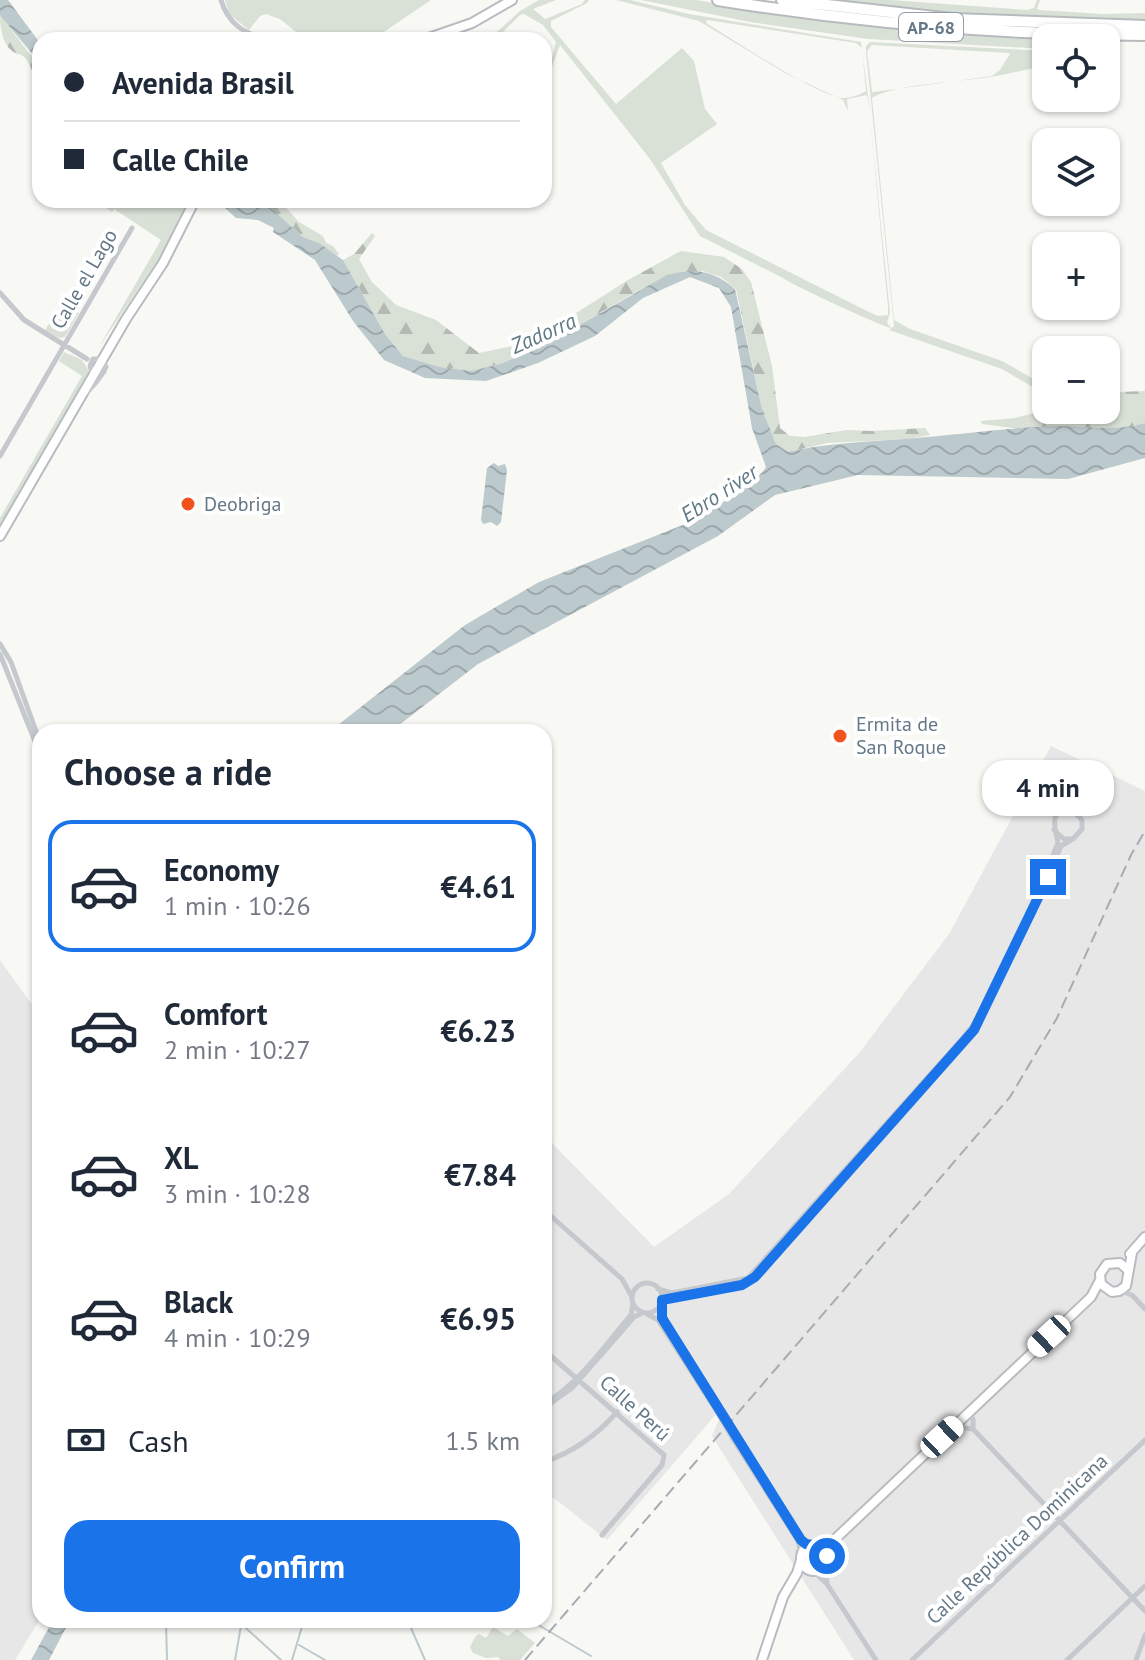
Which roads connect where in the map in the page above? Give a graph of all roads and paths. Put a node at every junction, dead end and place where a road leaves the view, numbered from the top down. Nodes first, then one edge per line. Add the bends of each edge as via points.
1 (221, 0) edge
2 (512, 0) edge
3 (718, 0) edge
4 (782, 0) edge
5 (1145, 26) edge
6 (249, 32) edge
7 (446, 32) edge
8 (1145, 35) edge
9 (191, 208) edge
10 (132, 228) dead end
11 (0, 293) edge
12 (64, 345) junction
13 (101, 359) junction
14 (96, 368) junction
15 (0, 456) edge
16 (0, 536) edge
17 (0, 644) edge
18 (0, 654) edge
19 (26, 711) junction
20 (32, 724) edge
21 (32, 729) edge
22 (1054, 830) junction
23 (1073, 839) junction
24 (552, 1217) edge
25 (1145, 1237) edge
26 (1132, 1253) junction
27 (1116, 1262) junction
28 (1128, 1270) junction
29 (622, 1279) junction
30 (1100, 1280) junction
31 (1128, 1282) junction
32 (641, 1284) junction
33 (658, 1289) junction
34 (1108, 1291) junction
35 (1119, 1291) junction
36 (1132, 1295) junction
37 (1091, 1297) junction
38 (632, 1300) junction
39 (661, 1302) junction
40 (1145, 1309) edge
41 (645, 1313) junction
42 (552, 1357) edge
43 (578, 1379) junction
44 (552, 1400) edge
45 (617, 1412) junction
46 (720, 1414) junction
47 (973, 1419) dead end
48 (964, 1428) dead end
49 (973, 1429) junction
50 (735, 1437) junction
51 (1145, 1440) edge
52 (552, 1459) edge
53 (1060, 1520) junction
54 (602, 1535) dead end
55 (833, 1541) junction
56 (815, 1546) junction
57 (827, 1554) junction
58 (801, 1557) junction
59 (825, 1566) junction
60 (812, 1571) junction
61 (797, 1573) junction
62 (827, 1584) junction
63 (1145, 1586) edge
64 (1133, 1598) junction
65 (1145, 1611) edge
66 (1145, 1635) edge
67 (762, 1660) edge
68 (876, 1660) edge
69 (912, 1660) edge
70 (1067, 1660) edge
71 (1136, 1660) edge

1 - 6 street via 236,26
2 - 7 main road
3 - 8 highway, AP-68 via 911,25
4 - 5 highway, AP-68 via 953,19
9 - 13 main road
10 - 12 street, Calle el Lago
11 - 12 street, Calle el Lago via 18,315
12 - 14 street, Calle el Lago
12 - 15 street, Calle el Lago
13 - 14 main road
13 - 14 street
13 - 14 street via 113,368
14 - 16 main road
17 - 19 street
18 - 19 street
19 - 20 street
19 - 21 street
22 - 23 street
22 - 23 street via 1059,813 1076,812 1083,824
22 - 33 street via 1057,847 1030,910 962,1039 748,1278 674,1292
23 - 39 street via 1061,846 974,1030 830,1192 748,1283
24 - 29 street
25 - 26 main road
26 - 27 main road
26 - 28 main road
27 - 28 main road
27 - 30 main road via 1103,1267
28 - 31 main road
29 - 32 street
29 - 38 street
30 - 34 main road
30 - 37 main road
31 - 35 main road
31 - 36 street
32 - 33 street
32 - 38 street
33 - 39 street
34 - 35 main road
34 - 37 main road
35 - 36 street
36 - 40 street
37 - 55 main road
38 - 41 street
38 - 43 street via 630,1317
39 - 41 street via 655,1311
39 - 46 street via 662,1318
41 - 43 street via 634,1317
41 - 46 street via 658,1320
42 - 43 street, Calle Perú
43 - 44 street
43 - 45 street, Calle Perú
45 - 52 street via 591,1438
45 - 54 street, Calle Perú via 665,1460
46 - 50 street, bridge
47 - 49 street
48 - 49 street
49 - 53 street
50 - 56 street via 801,1540
50 - 58 street via 798,1541
51 - 53 street, Calle República Dominicana
53 - 64 street
53 - 69 street, Calle República Dominicana
55 - 56 main road
55 - 57 main road
56 - 57 main road
56 - 58 main road
57 - 59 main road
58 - 60 main road
58 - 61 main road
59 - 60 main road
59 - 62 street
60 - 61 main road
60 - 62 street
61 - 67 main road via 783,1597
62 - 68 street
63 - 64 street
64 - 65 street
64 - 70 street
66 - 71 street

